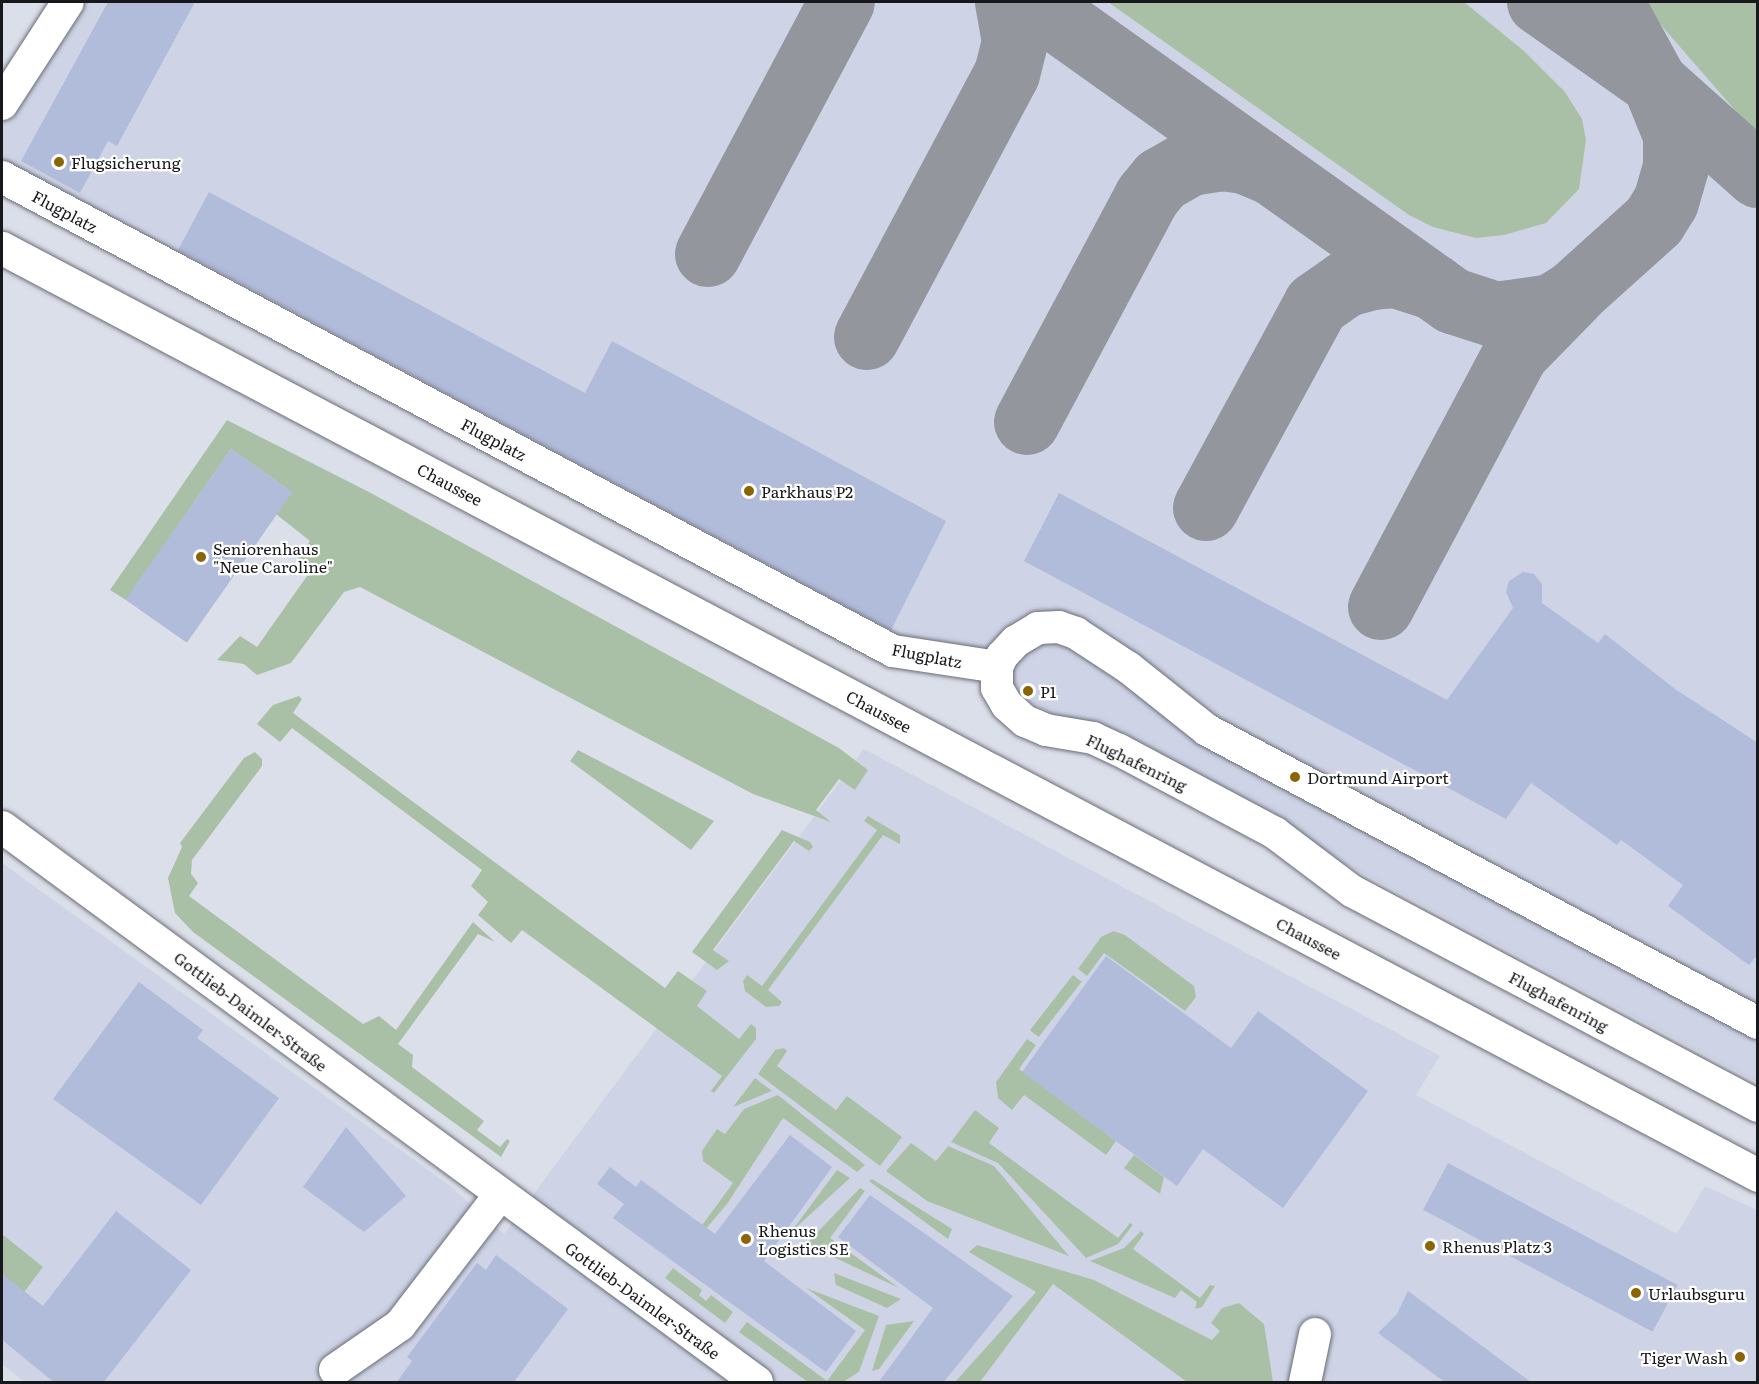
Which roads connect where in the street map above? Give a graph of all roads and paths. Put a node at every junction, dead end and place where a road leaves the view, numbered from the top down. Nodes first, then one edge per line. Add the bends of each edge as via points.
1 (68, 2) edge
2 (2, 104) edge
3 (2, 177) edge
4 (2, 248) edge
5 (997, 667) junction
6 (2, 827) edge
7 (1758, 1023) edge
8 (1758, 1106) edge
9 (1758, 1175) edge
10 (499, 1196) junction
11 (1315, 1334) dead end
12 (335, 1370) dead end
13 (757, 1383) edge
14 (1305, 1383) edge

1 - 2 street
3 - 5 street, Flugplatz via 893,651
4 - 9 main road, Chaussee
5 - 7 street via 1007,648 1038,628 1059,627 1076,633 1130,668 1207,730
5 - 8 street, Flughafenring via 997,688 1002,699 1025,721 1046,730 1093,738 1119,750 1275,833 1352,891
6 - 10 street, Gottlieb-Daimler-Straße
10 - 12 street via 400,1325
10 - 13 street, Gottlieb-Daimler-Straße
11 - 14 street

